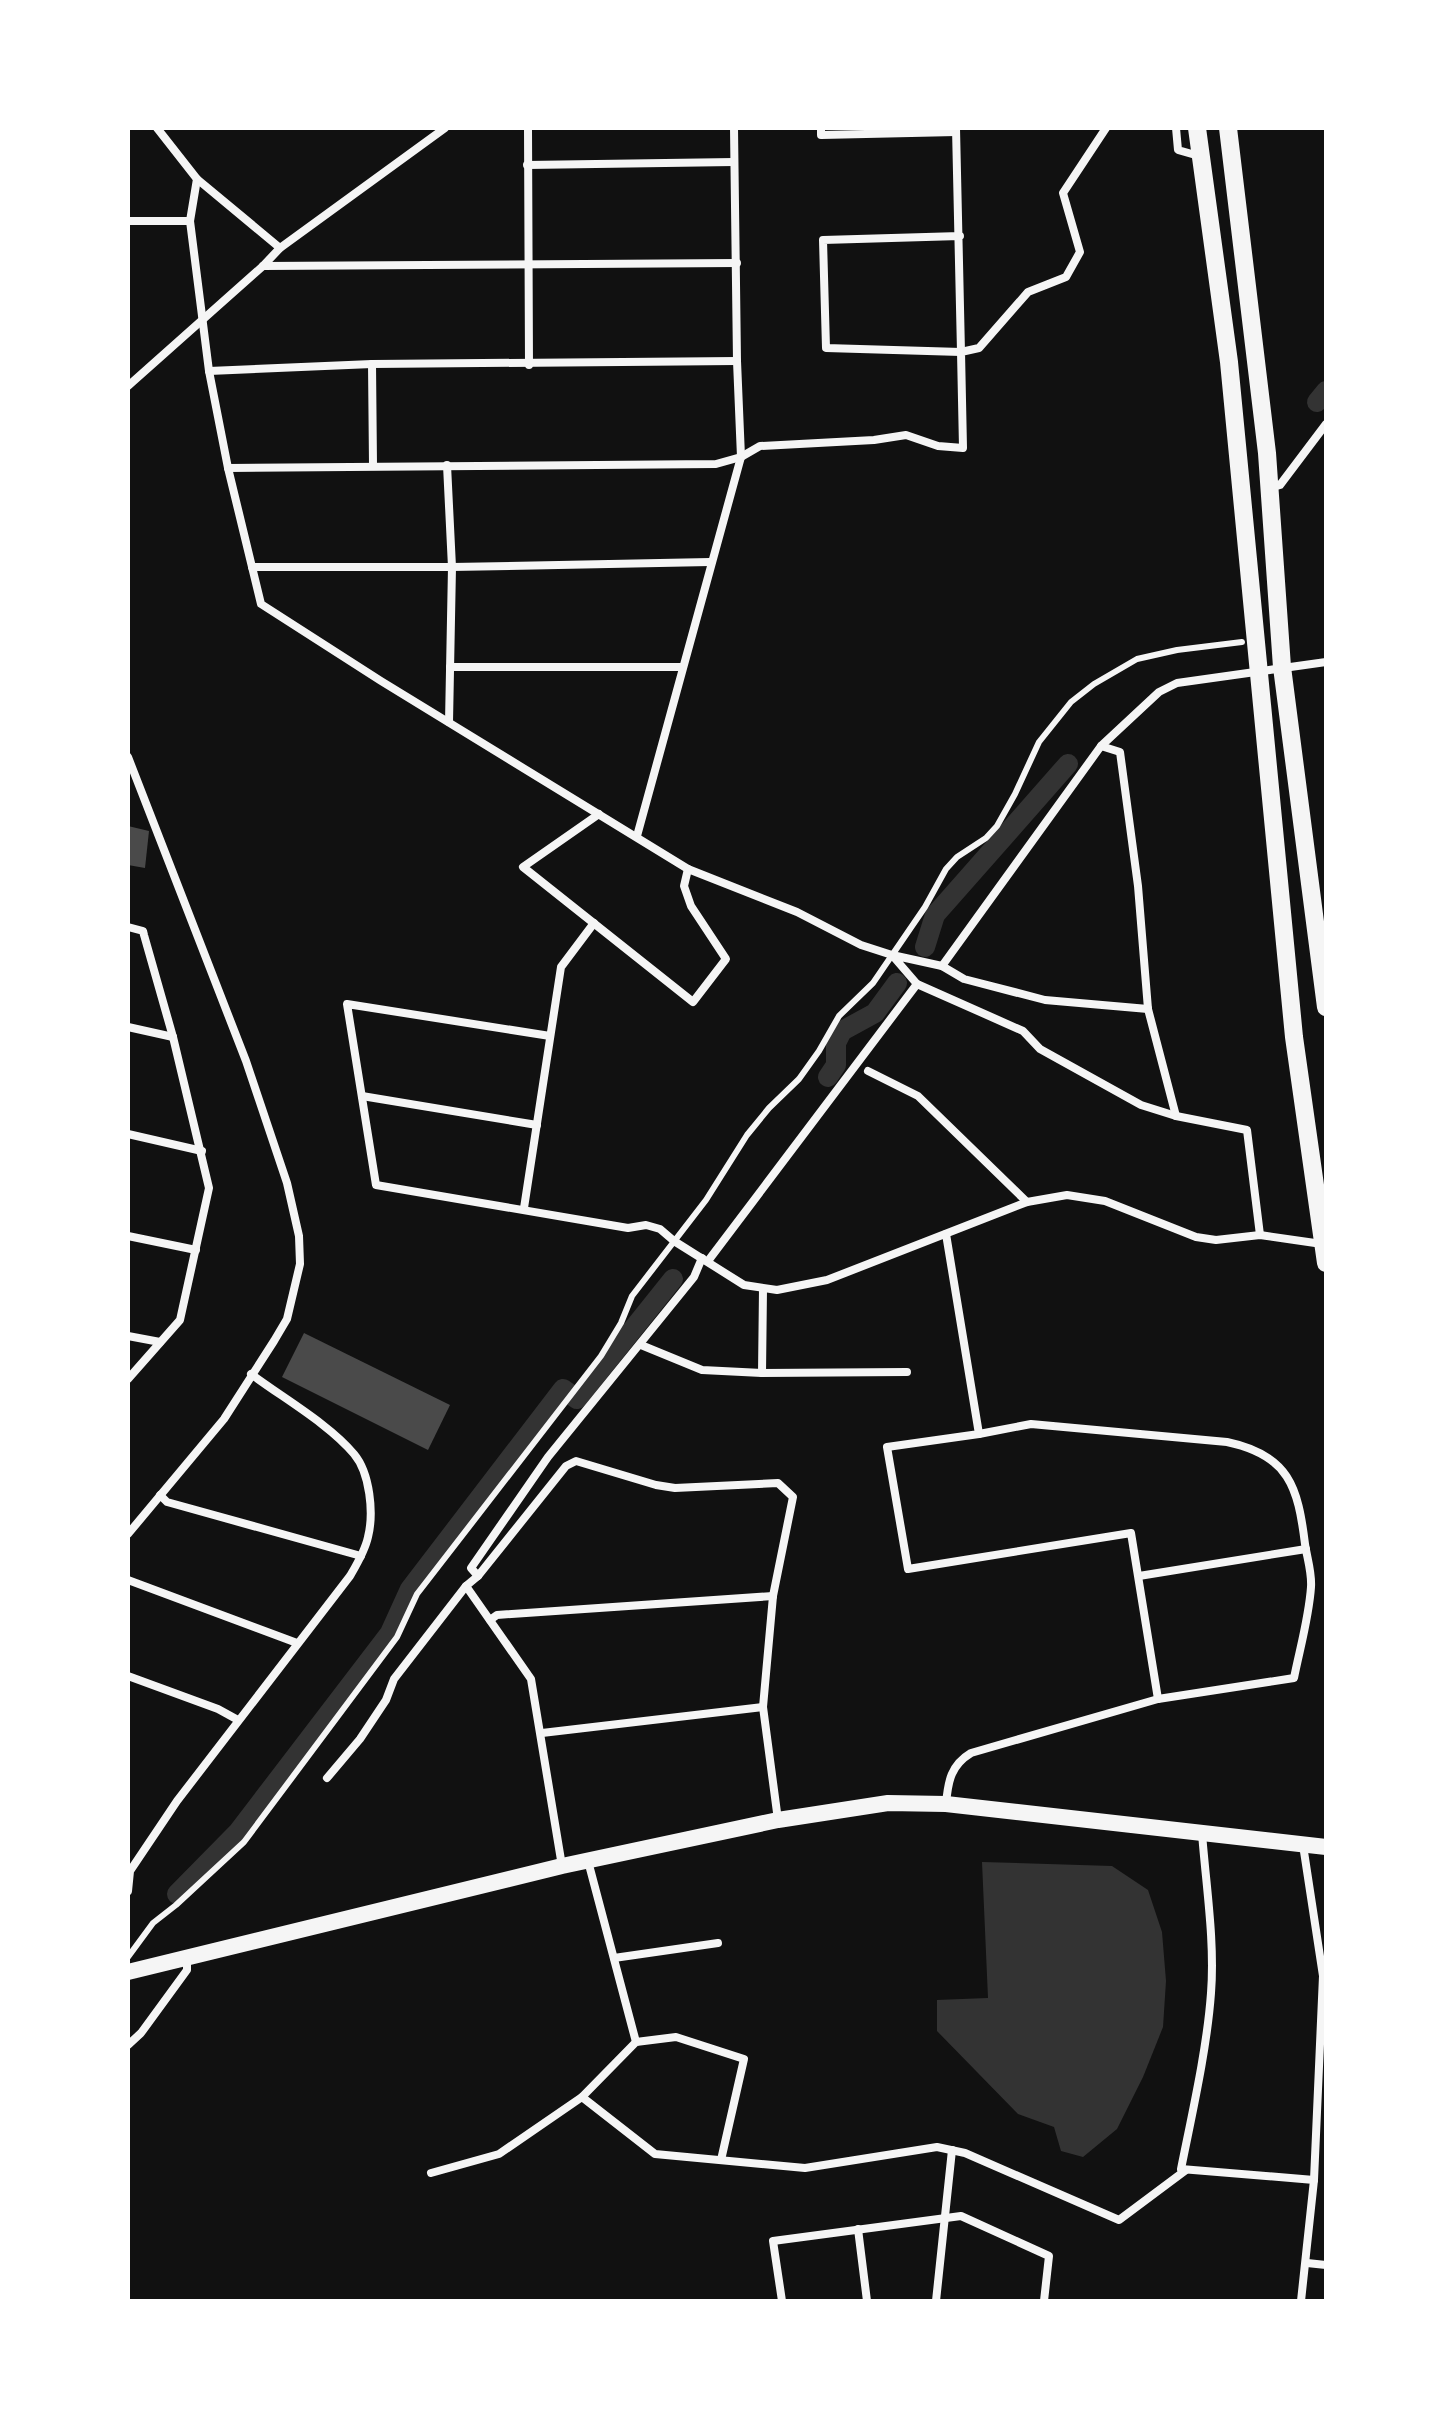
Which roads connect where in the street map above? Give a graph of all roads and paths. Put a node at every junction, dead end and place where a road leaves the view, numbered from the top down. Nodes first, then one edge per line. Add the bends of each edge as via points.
1 (157, 128) edge
2 (445, 128) edge
3 (528, 128) edge
4 (734, 128) edge
5 (821, 128) edge
6 (1106, 128) edge
7 (1176, 128) edge
8 (1197, 128) edge
9 (1228, 128) edge
10 (956, 130) edge
11 (1199, 156) junction
12 (734, 162) junction
13 (527, 165) junction
14 (197, 179) junction
15 (128, 221) edge
16 (190, 221) junction
17 (960, 236) junction
18 (280, 248) junction
19 (737, 263) junction
20 (263, 266) junction
21 (530, 266) junction
22 (202, 319) junction
23 (961, 352) junction
24 (737, 361) junction
25 (372, 364) junction
26 (529, 365) junction
27 (209, 371) junction
28 (128, 386) edge
29 (1326, 424) edge
30 (741, 457) junction
31 (373, 465) junction
32 (447, 465) junction
33 (228, 468) junction
34 (1269, 489) junction
35 (710, 562) junction
36 (252, 567) junction
37 (452, 567) junction
38 (1242, 642) dead end
39 (1326, 662) edge
40 (450, 667) junction
41 (682, 667) junction
42 (1282, 667) junction
43 (1260, 670) junction
44 (449, 722) junction
45 (1101, 746) junction
46 (128, 757) edge
47 (599, 814) junction
48 (637, 836) junction
49 (688, 869) junction
50 (594, 923) junction
51 (128, 927) edge
52 (892, 955) junction
53 (942, 966) junction
54 (917, 984) junction
55 (1326, 1007) edge
56 (1148, 1009) junction
57 (128, 1027) edge
58 (550, 1036) junction
59 (173, 1037) junction
60 (868, 1071) dead end
61 (362, 1096) junction
62 (1176, 1116) junction
63 (537, 1125) junction
64 (128, 1134) edge
65 (202, 1151) junction
66 (1027, 1202) junction
67 (524, 1208) junction
68 (946, 1234) junction
69 (1260, 1235) junction
70 (128, 1236) edge
71 (674, 1241) junction
72 (196, 1250) junction
73 (1325, 1251) edge
74 (705, 1260) junction
75 (763, 1289) junction
76 (128, 1336) edge
77 (160, 1342) junction
78 (641, 1345) junction
79 (907, 1372) dead end
80 (762, 1373) junction
81 (251, 1374) junction
82 (128, 1379) edge
83 (979, 1434) junction
84 (160, 1495) junction
85 (128, 1534) edge
86 (1306, 1549) junction
87 (361, 1556) junction
88 (478, 1576) junction
89 (1139, 1576) junction
90 (128, 1580) edge
91 (466, 1586) junction
92 (773, 1596) junction
93 (490, 1620) junction
94 (297, 1643) junction
95 (128, 1676) edge
96 (1158, 1699) junction
97 (763, 1707) junction
98 (238, 1720) junction
99 (542, 1733) junction
100 (327, 1778) dead end
101 (946, 1804) junction
102 (778, 1820) junction
103 (1202, 1833) junction
104 (1303, 1845) junction
105 (1326, 1847) edge
106 (588, 1860) junction
107 (562, 1866) junction
108 (129, 1871) edge
109 (128, 1891) edge
110 (718, 1943) dead end
111 (187, 1956) junction
112 (128, 1957) edge
113 (614, 1958) junction
114 (128, 1972) edge
115 (636, 2042) junction
116 (128, 2045) edge
117 (582, 2097) junction
118 (952, 2150) junction
119 (721, 2160) junction
120 (1186, 2170) junction
121 (431, 2173) dead end
122 (1314, 2180) junction
123 (945, 2217) junction
124 (858, 2229) junction
125 (1307, 2263) junction
126 (1326, 2265) edge
127 (782, 2301) edge
128 (867, 2301) edge
129 (936, 2301) edge
130 (1044, 2301) edge
131 (1301, 2301) edge

1 - 14 street
2 - 18 street
3 - 13 street
4 - 12 street
5 - 10 street via 821,135
6 - 23 street via 1063,193 1080,252 1066,277 1028,292 979,348
7 - 11 street via 1178,150
8 - 11 main road
9 - 34 main road
10 - 17 street
11 - 43 main road via 1229,362
12 - 13 street
12 - 19 street
13 - 21 street
14 - 16 street
14 - 18 street
15 - 16 street
16 - 22 street
17 - 23 street
17 - 23 street via 823,240 826,348
18 - 20 street
19 - 21 street
19 - 24 street
20 - 21 street
20 - 22 street
21 - 26 street
22 - 27 street
22 - 28 street
23 - 30 street via 963,448 906,435 760,446
24 - 26 street
24 - 30 street
25 - 26 street
25 - 27 street
25 - 31 street
27 - 33 street
29 - 34 street via 1280,485
30 - 32 street via 716,464
30 - 35 street
31 - 32 street
31 - 33 street
32 - 37 street
33 - 36 street
34 - 42 main road
35 - 37 street
35 - 41 street
36 - 37 street
36 - 44 street via 261,604
37 - 40 street
38 - 52 lane via 1137,659 1071,702 1039,742 997,826 946,869
39 - 42 street
40 - 41 street
40 - 44 street
41 - 48 street
42 - 43 street
42 - 55 main road
43 - 45 street via 1167,686
43 - 73 main road via 1294,1037
44 - 47 street
45 - 53 street
45 - 56 street via 1120,752
46 - 81 street via 246,1061 299,1236 300,1264 287,1319
47 - 48 street
47 - 50 street via 523,867
48 - 49 street
49 - 50 street via 684,886 691,906 726,959 693,1002
49 - 52 street
50 - 58 street via 561,967
51 - 59 street via 143,931
52 - 53 street
52 - 54 street
52 - 71 lane via 873,983 839,1016 799,1079 747,1135
53 - 56 street via 964,979 1045,1000
54 - 62 street via 1023,1031 1040,1049 1141,1105
54 - 74 street
56 - 62 street
57 - 59 street
58 - 61 street via 347,1004
58 - 63 street
59 - 65 street
60 - 66 street via 918,1096
61 - 63 street
61 - 67 street via 376,1185
62 - 69 street via 1247,1130
63 - 67 street
64 - 65 street
65 - 72 street via 209,1188
66 - 68 street
66 - 69 street via 1085,1196 1196,1237
67 - 71 street via 628,1228 646,1225
68 - 75 street via 827,1280
68 - 83 street
69 - 73 street
70 - 72 street
71 - 74 street
71 - 112 lane via 632,1296 597,1361 417,1594 397,1637 244,1842 153,1923
72 - 77 street via 180,1320
74 - 75 street via 744,1285
74 - 78 street
75 - 80 street
76 - 77 street
77 - 82 street
78 - 80 street via 702,1370
78 - 88 street via 548,1457 471,1568
79 - 80 street
81 - 84 street via 224,1419
81 - 87 street via 355,1455 370,1503
83 - 86 street via 1031,1424 1248,1446 1291,1482
83 - 89 street via 887,1447 908,1569 1131,1533
84 - 85 street
84 - 87 street via 224,1520
86 - 89 street
86 - 96 street via 1311,1582 1294,1678
87 - 94 street
88 - 91 street
88 - 92 street via 566,1466 576,1461 675,1488 778,1483 793,1497
89 - 96 street
90 - 94 street
91 - 93 street
91 - 100 street
92 - 93 street via 497,1615
92 - 97 street
93 - 99 street via 531,1679
94 - 98 street
95 - 98 street
96 - 101 street via 971,1753 957,1761
97 - 99 street
97 - 102 street
98 - 108 street
99 - 107 street
101 - 102 main road via 888,1803
101 - 103 main road
102 - 106 main road
103 - 104 main road
103 - 120 street via 1211,1993 1181,2169
104 - 105 main road
104 - 122 street via 1323,1976
106 - 107 main road
106 - 113 street
107 - 111 main road
108 - 109 street
110 - 113 street
111 - 114 main road
111 - 116 street via 187,1970
113 - 115 street
115 - 117 street
115 - 119 street via 676,2037 744,2059
117 - 119 street via 655,2154
117 - 121 street via 499,2154
118 - 119 street via 937,2147 805,2168
118 - 120 street via 1119,2220
118 - 123 street
120 - 122 street
122 - 125 street
123 - 124 street
123 - 129 street
123 - 130 street via 961,2216 1049,2256
124 - 127 street via 773,2241
124 - 128 street
125 - 126 street
125 - 131 street

